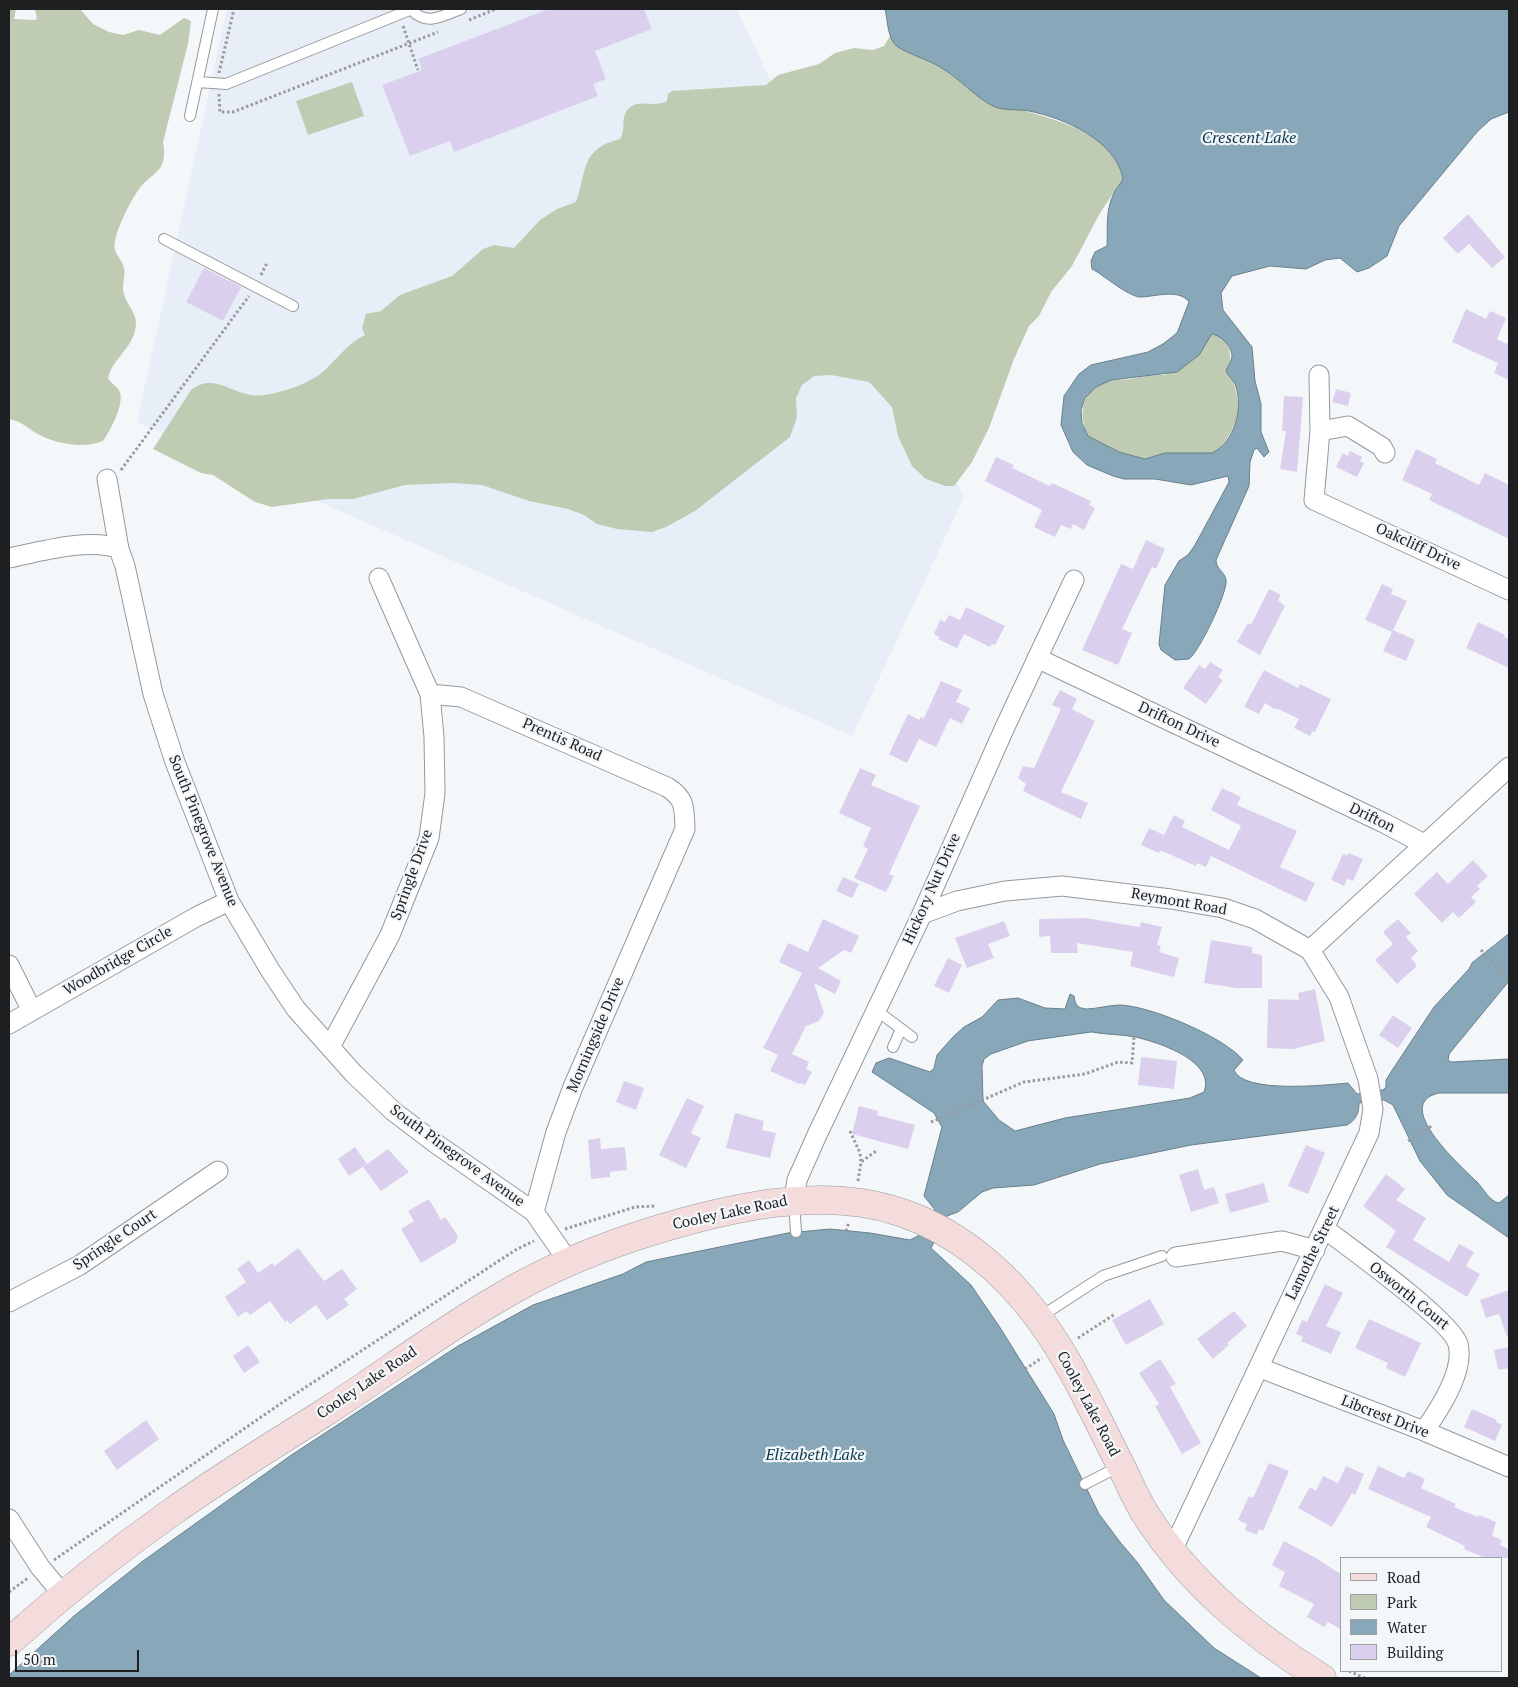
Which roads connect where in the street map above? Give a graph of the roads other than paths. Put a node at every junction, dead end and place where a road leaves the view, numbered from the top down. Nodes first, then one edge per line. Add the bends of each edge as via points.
1 (213, 9) edge
2 (412, 9) edge
3 (461, 9) edge
4 (198, 82) junction
5 (190, 116) dead end
6 (164, 239) dead end
7 (293, 306) dead end
8 (1320, 374) dead end
9 (1320, 431) junction
10 (1386, 453) dead end
11 (107, 479) road end
12 (119, 549) junction
13 (9, 558) edge
14 (379, 578) dead end
15 (1074, 580) dead end
16 (1509, 590) edge
17 (1037, 658) junction
18 (430, 694) junction
19 (1509, 767) edge
20 (1320, 794) joint
21 (684, 806) joint
22 (1424, 844) junction
23 (229, 901) junction
24 (922, 914) junction
25 (1310, 950) junction
26 (9, 965) edge
27 (31, 1010) junction
28 (876, 1010) junction
29 (9, 1024) edge
30 (901, 1029) junction
31 (912, 1037) dead end
32 (330, 1047) junction
33 (893, 1047) dead end
34 (218, 1171) dead end
35 (794, 1199) junction
36 (534, 1212) junction
37 (1326, 1229) junction
38 (796, 1232) dead end
39 (1315, 1250) junction
40 (1169, 1256) joint
41 (568, 1261) junction
42 (9, 1302) edge
43 (1039, 1318) junction
44 (1260, 1368) junction
45 (1424, 1431) junction
46 (1121, 1466) junction
47 (1509, 1467) edge
48 (1085, 1484) dead end
49 (9, 1519) edge
50 (1172, 1551) junction
51 (64, 1596) junction
52 (9, 1642) edge
53 (1322, 1678) edge

1 - 4 lane
2 - 3 lane via 418,17 426,20
2 - 4 lane via 226,84
4 - 5 lane
6 - 7 lane
8 - 9 street
9 - 10 street via 1348,426 1382,447
9 - 16 street, Oakcliff Drive via 1314,500
11 - 12 street, South Pinegrove Avenue
12 - 13 street via 110,545 79,546
12 - 23 street, South Pinegrove Avenue via 153,694 175,762
14 - 18 street, Springle Drive
15 - 17 street, Hickory Nut Drive
17 - 20 street, Drifton Drive
17 - 24 street, Hickory Nut Drive
18 - 21 street, Prentis Road via 461,697 538,729 667,787 679,795
18 - 32 street, Springle Drive via 435,793 429,838 390,935
19 - 22 street
20 - 22 street, Drifton
21 - 36 street, Morningside Drive via 685,829 573,1087 556,1132
22 - 25 street
23 - 27 street, Woodbridge Circle
23 - 32 street, South Pinegrove Avenue via 296,1009
24 - 25 street, Reymont Road via 957,901 1005,891 1062,886 1111,890 1223,908 1255,920
24 - 28 street, Hickory Nut Drive
25 - 37 street, Lamothe Street via 1339,997 1371,1096 1369,1133
26 - 27 street
27 - 29 street, Woodbridge Circle
28 - 30 lane
28 - 35 street, Hickory Nut Drive via 797,1180
30 - 31 lane
30 - 33 lane
32 - 36 street, South Pinegrove Avenue via 393,1111
34 - 42 street, Springle Court via 80,1265
35 - 38 lane
35 - 41 main road, Cooley Lake Road via 722,1211 663,1227
35 - 43 main road, Cooley Lake Road via 853,1200 919,1218 983,1258
36 - 41 street
37 - 39 street, Lamothe Street
37 - 45 street, Osworth Court via 1436,1316 1454,1334 1459,1351 1454,1379
39 - 40 street via 1282,1241
39 - 44 street, Lamothe Street
40 - 43 lane via 1103,1276
41 - 51 main road, Cooley Lake Road via 443,1332 172,1512
43 - 46 main road, Cooley Lake Road via 1087,1396
44 - 45 street, Libcrest Drive
44 - 50 street, Lamothe Street
45 - 47 street, Libcrest Drive
46 - 48 lane
46 - 50 main road, Cooley Lake Road via 1145,1513
49 - 51 street
50 - 53 main road, Cooley Lake Road via 1226,1611 1281,1653
51 - 52 main road, Cooley Lake Road

